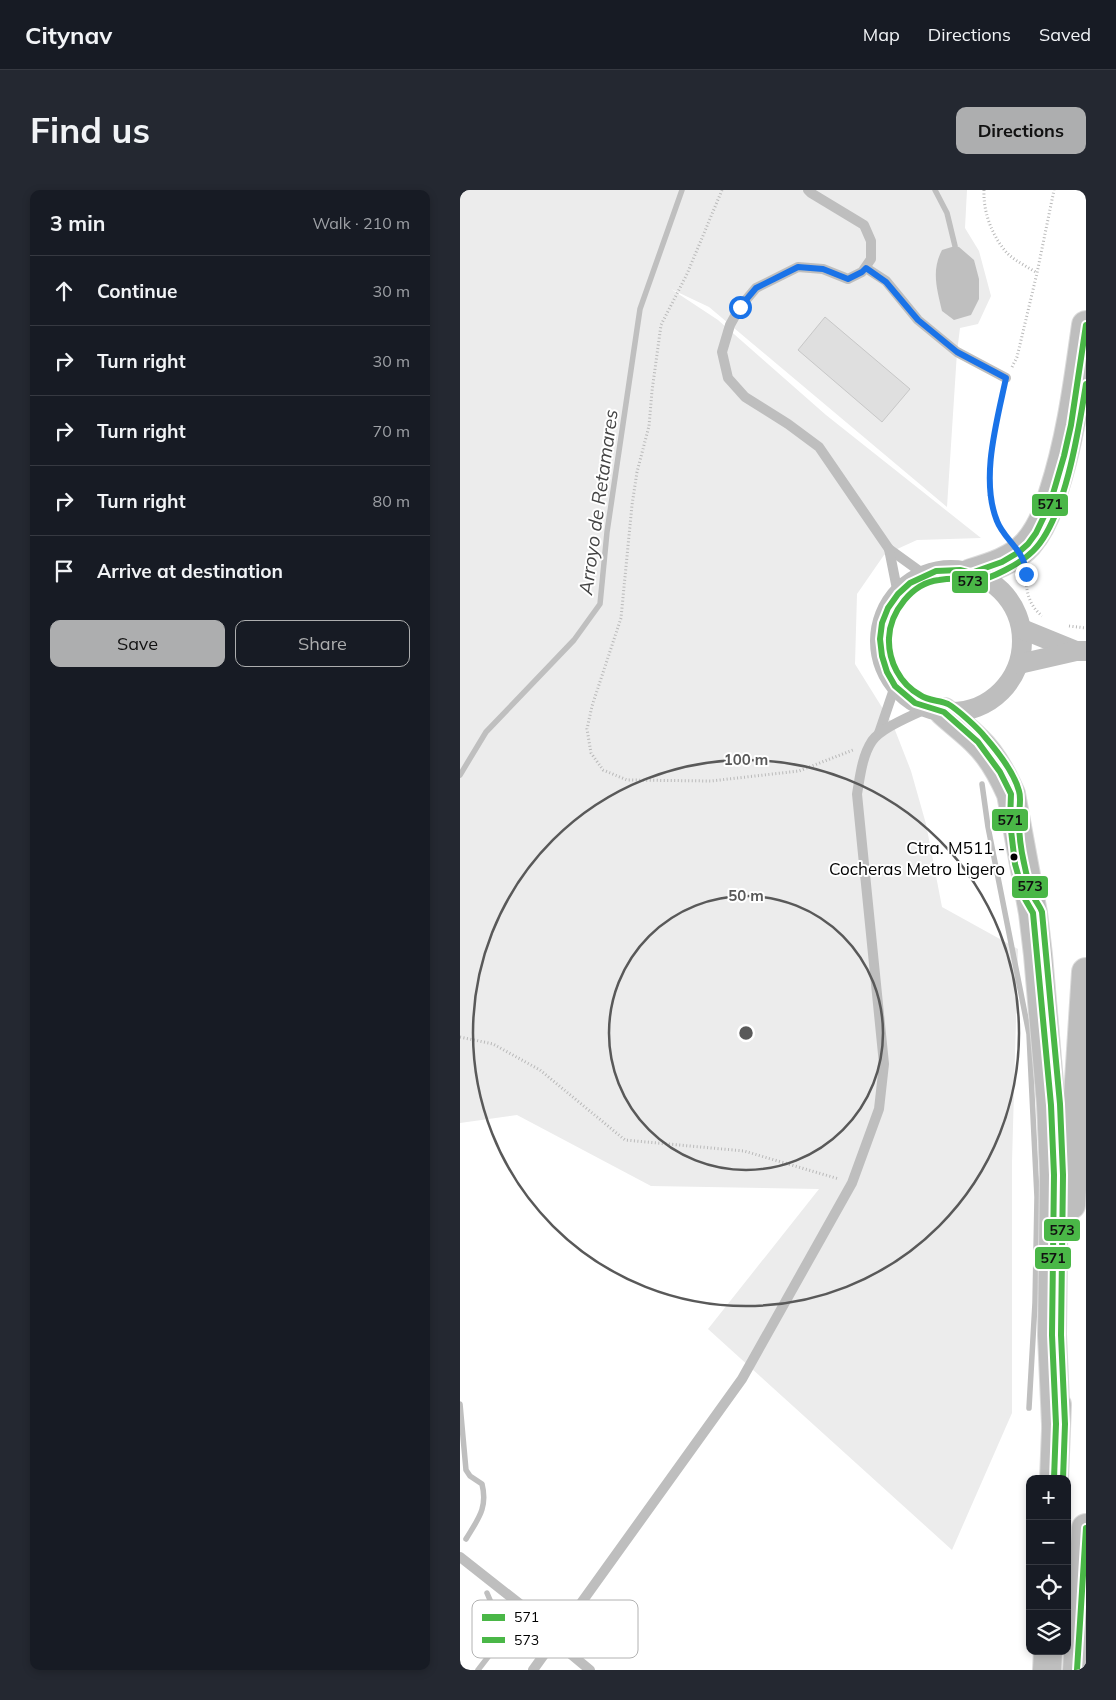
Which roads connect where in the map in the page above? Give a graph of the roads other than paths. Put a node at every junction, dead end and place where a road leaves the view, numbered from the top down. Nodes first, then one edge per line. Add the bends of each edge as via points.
1 (808, 190) edge
2 (866, 268) junction
3 (1086, 325) edge
4 (1006, 378) road end
5 (889, 549) junction
6 (971, 573) junction
7 (925, 575) junction
8 (898, 594) junction
9 (1022, 629) junction
10 (1081, 651) edge
11 (1019, 664) junction
12 (895, 686) junction
13 (935, 710) junction
14 (880, 734) junction
15 (1086, 972) edge
16 (1056, 1424) junction
17 (1054, 1475) edge
18 (1086, 1528) edge
19 (460, 1557) edge
20 (515, 1600) edge
21 (584, 1600) edge
22 (1048, 1655) edge
23 (542, 1658) edge
24 (576, 1658) edge
25 (533, 1670) edge
26 (590, 1670) edge
27 (1047, 1670) edge
28 (1077, 1670) edge

1 - 2 lane via 864,224 870,241 870,259
2 - 4 lane via 886,282 918,320 957,352
2 - 5 lane via 848,279 823,269 798,267 768,281 756,288 740,307 730,325 722,352 728,378 745,398 788,424 819,448
3 - 6 highway via 1071,425 1057,483 1043,521 1019,552
5 - 7 lane
5 - 8 lane
6 - 7 street via 948,570
6 - 9 street via 989,581 1005,594 1016,610
7 - 8 street
8 - 12 street via 885,615 880,640 887,672
9 - 10 street
9 - 11 street
10 - 11 street
11 - 13 street via 1002,691 990,701 960,712
12 - 13 street via 910,699
12 - 14 lane
13 - 14 lane
13 - 16 highway via 978,742 1000,772 1011,794 1033,913 1051,1105 1054,1175 1052,1335
14 - 21 lane via 872,741 864,760 857,794 884,1064 879,1109 852,1183 742,1379
15 - 16 highway
16 - 17 highway
18 - 28 highway
19 - 20 lane
22 - 27 highway
23 - 25 lane
24 - 26 lane

